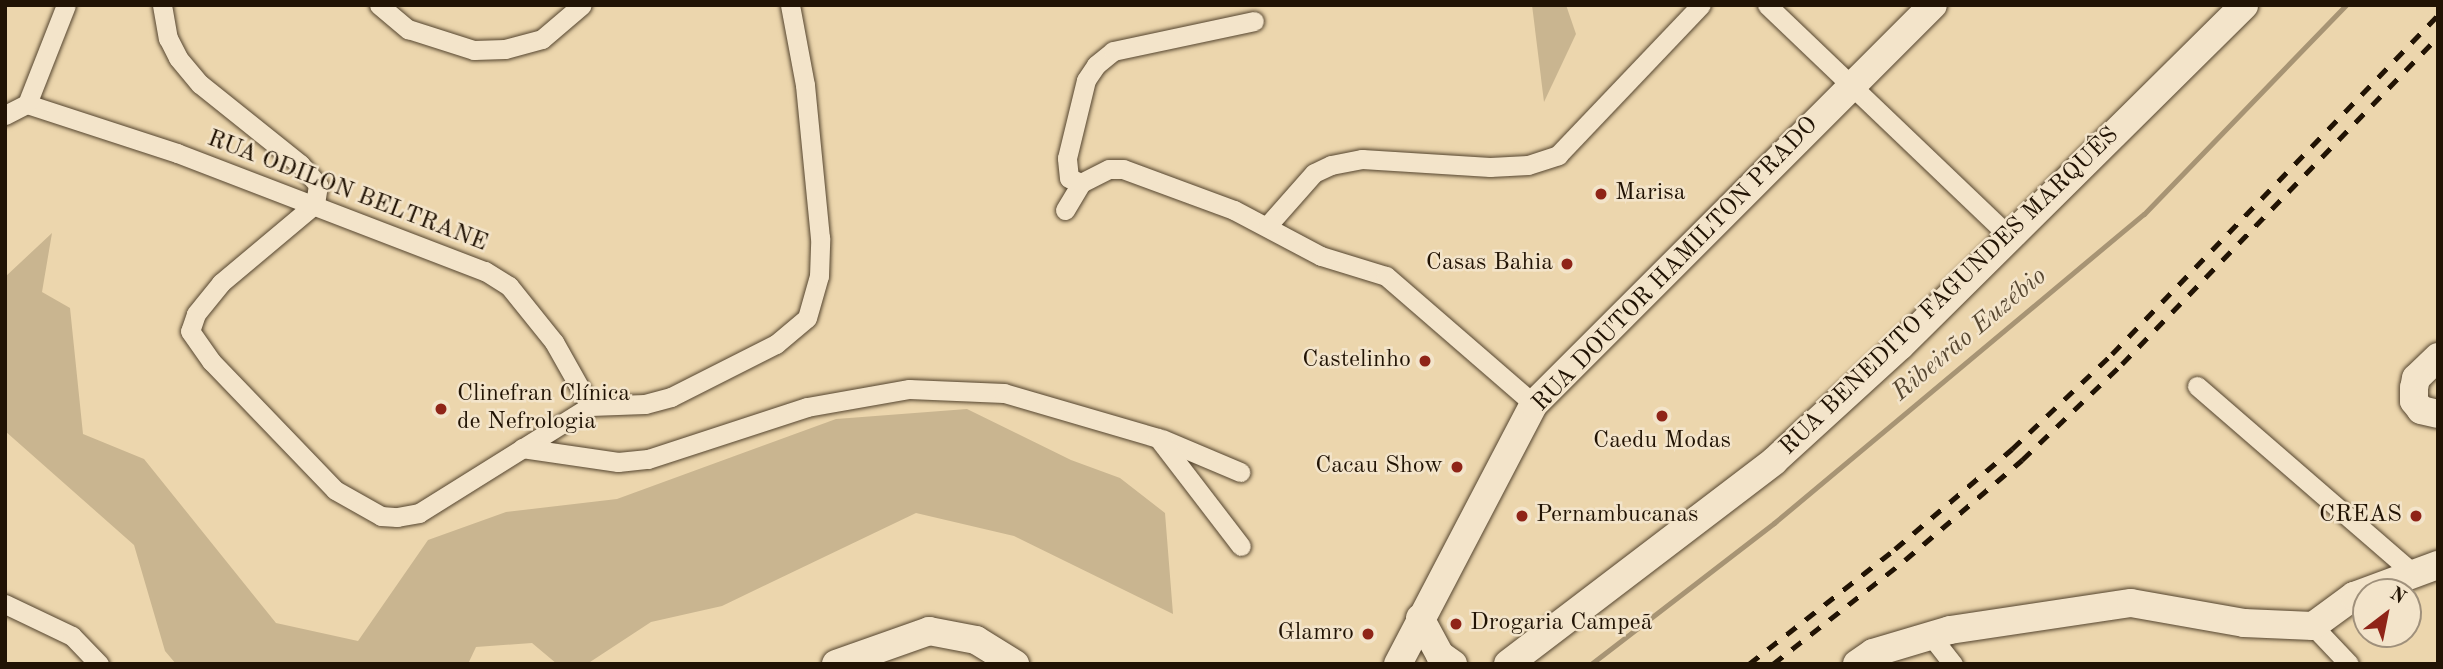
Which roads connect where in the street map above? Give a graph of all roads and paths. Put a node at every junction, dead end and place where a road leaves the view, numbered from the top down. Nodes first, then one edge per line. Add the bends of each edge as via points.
1 (66, 5) edge
2 (162, 5) edge
3 (379, 5) edge
4 (582, 5) edge
5 (790, 5) edge
6 (1701, 5) edge
7 (1767, 5) edge
8 (1933, 5) edge
9 (2244, 5) edge
10 (1254, 21) dead end
11 (1850, 87) junction
12 (27, 104) junction
13 (5, 115) edge
14 (1081, 183) junction
15 (315, 204) junction
16 (1065, 209) dead end
17 (1268, 225) junction
18 (2010, 237) junction
19 (2438, 357) edge
20 (2197, 386) dead end
21 (1534, 404) junction
22 (590, 406) junction
23 (2438, 414) edge
24 (1158, 438) junction
25 (522, 448) junction
26 (1240, 472) dead end
27 (1241, 546) dead end
28 (2425, 569) edge
29 (5, 604) edge
30 (1420, 618) junction
31 (2313, 626) junction
32 (1931, 636) junction
33 (846, 662) edge
34 (99, 664) edge
35 (1015, 664) edge
36 (1398, 664) edge
37 (1453, 664) edge
38 (1508, 664) edge
39 (1857, 664) edge
40 (1953, 664) edge
41 (2349, 664) edge

1 - 12 street
2 - 15 street via 168,37 178,58 200,83 300,164 318,186
3 - 4 street via 408,29 474,50 505,49 542,39
5 - 22 street via 806,85 820,238 812,308 798,329 716,378 645,404
6 - 17 street via 1558,155 1528,165 1490,167 1362,159 1331,165 1314,173
7 - 11 street
8 - 11 main road, RUA DOUTOR HAMILTON PRADO
9 - 18 main road, RUA BENEDITO FAGUNDES MARQUÊS
10 - 14 street via 1114,51 1096,65 1086,80 1067,159 1069,177
11 - 18 street
11 - 21 main road, RUA DOUTOR HAMILTON PRADO
12 - 13 street
12 - 15 street, RUA ODILON BELTRANE
14 - 16 street
14 - 17 street via 1108,169 1141,172
15 - 22 street, RUA ODILON BELTRANE via 453,257 509,286 554,342
15 - 25 street via 205,299 190,331 211,361 335,490 381,516 419,513
17 - 21 street via 1321,256 1373,270 1408,290
18 - 38 main road, RUA BENEDITO FAGUNDES MARQUÊS via 1774,461
19 - 23 main road via 2416,378 2414,388 2414,401 2421,410
20 - 28 street
21 - 30 main road, RUA DOUTOR HAMILTON PRADO
22 - 25 street
24 - 25 street via 1004,393 940,388 807,407 648,459 618,462
24 - 26 street
24 - 27 street
28 - 31 main road via 2354,596
29 - 34 street via 72,636
30 - 36 main road, RUA DOUTOR HAMILTON PRADO
30 - 37 main road via 1440,655
31 - 32 main road via 2244,624 2131,603
31 - 41 street
32 - 39 main road via 1873,653
32 - 40 street
33 - 35 main road via 929,631 976,640

